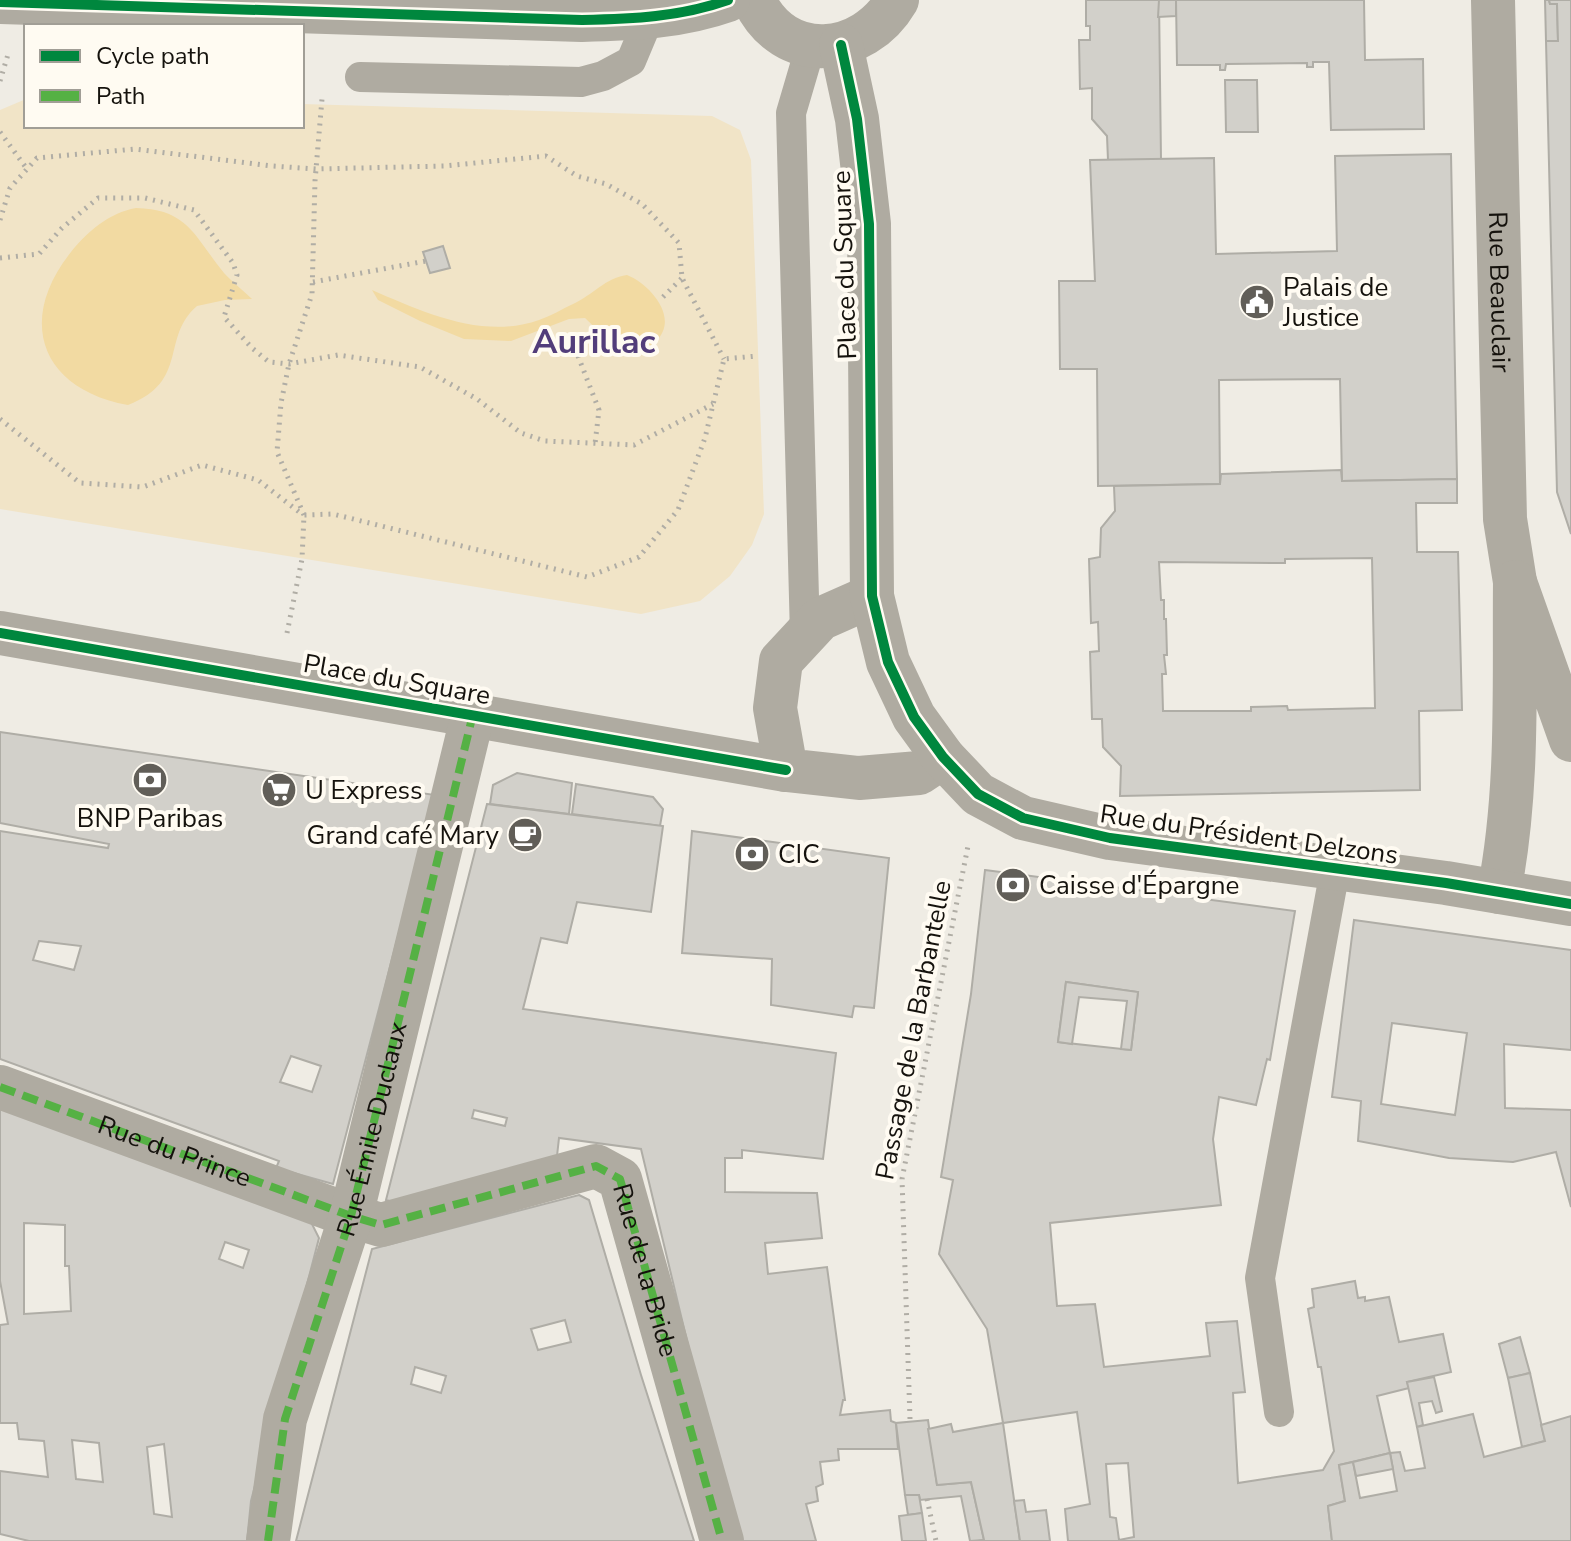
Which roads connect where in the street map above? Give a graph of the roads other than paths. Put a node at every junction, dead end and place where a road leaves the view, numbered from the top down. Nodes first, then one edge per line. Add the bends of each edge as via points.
1 (728, 0) edge
2 (754, 0) edge
3 (897, 0) edge
4 (1493, 0) edge
5 (7, 5) edge
6 (642, 9) edge
7 (826, 45) junction
8 (360, 77) dead end
9 (1515, 582) junction
10 (872, 596) junction
11 (0, 633) edge
12 (805, 635) junction
13 (473, 714) junction
14 (1571, 740) edge
15 (943, 757) junction
16 (786, 770) junction
17 (1335, 870) junction
18 (1499, 892) junction
19 (1571, 904) edge
20 (0, 1087) edge
21 (351, 1216) junction
22 (1279, 1412) dead end
23 (268, 1541) edge
24 (722, 1541) edge

1 - 6 street via 703,9
2 - 7 street via 773,27 791,38
3 - 7 street via 886,19 865,35
4 - 9 street, Rue Beauclair via 1505,519
5 - 6 street via 582,20
6 - 8 lane via 631,61 581,82
7 - 10 street, Place du Square via 857,119 869,224
7 - 12 lane via 791,113
9 - 14 street, Rue Beauclair
9 - 18 street, Rue Beauclair via 1513,780
10 - 12 street via 820,619
10 - 15 street, Place du Square via 888,662 914,717
11 - 13 street, Place du Square
12 - 16 street via 781,661 775,708
13 - 16 street, Place du Square
13 - 21 street, Rue Émile Duclaux
15 - 16 street, Place du Square via 919,773 859,778
15 - 17 street, Rue du Président Delzons via 978,794 1023,818 1110,838
17 - 18 street, Rue du Président Delzons
17 - 22 lane via 1260,1278
18 - 19 street, Rue du Président Delzons
20 - 21 street, Rue du Prince
21 - 23 street, Rue Émile Duclaux via 285,1419
21 - 24 street, Rue de la Bride via 381,1225 596,1166 620,1179

